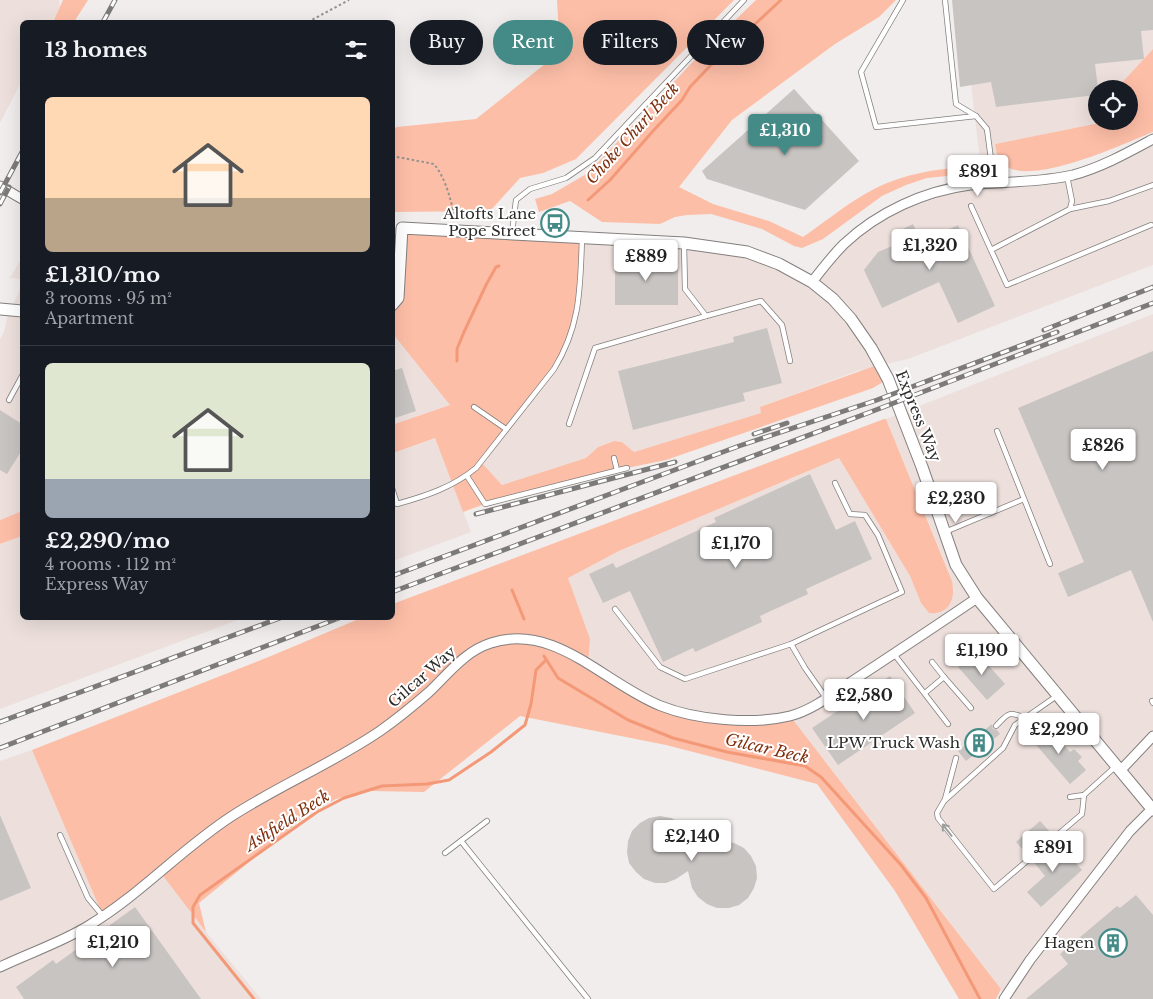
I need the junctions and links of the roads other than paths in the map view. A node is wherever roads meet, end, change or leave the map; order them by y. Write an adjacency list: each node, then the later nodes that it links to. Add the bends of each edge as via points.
1 (744, 0): 15 (lane, via 595,158 566,178 530,189 516,200)
2 (903, 0): 4 (lane, via 861,72 876,127)
3 (945, 0): 4 (lane, via 956,104)
4 (976, 116): 7 (lane, via 988,129)
5 (1153, 139): 6 (street, via 1100,166)
6 (1067, 176): 7 (street); 12 (lane, via 1072,200)
7 (994, 184): 19 (street, via 931,192 896,208 844,244)
8 (1153, 185): 12 (lane, via 1109,201)
9 (0, 186): 10 (street)
10 (20, 198)
11 (971, 206): 18 (lane)
12 (1070, 209): 18 (lane)
13 (1151, 225): 18 (lane, via 1007,285)
14 (397, 228): 15 (street, Express Way); 20 (street, via 398,298)
15 (512, 234): 16 (street, Express Way)
16 (582, 238): 17 (street, Express Way); 29 (lane, via 579,303 569,341 554,369)
17 (684, 243): 19 (street, Express Way, via 747,252 779,264); 23 (lane, via 685,289)
18 (991, 250)
19 (812, 282): 38 (street, Express Way, via 851,319 888,379)
20 (395, 302)
21 (0, 308): 22 (street)
22 (20, 311)
23 (706, 316): 24 (lane, via 761,301 782,325); 28 (lane, via 596,348)
24 (790, 361)
25 (20, 380): 26 (lane)
26 (9, 400)
27 (474, 407): 29 (lane)
28 (569, 424)
29 (506, 429): 34 (lane)
30 (997, 431): 36 (lane)
31 (614, 458): 33 (lane)
32 (627, 468): 33 (lane)
33 (617, 470): 34 (lane, via 485,504)
34 (467, 476): 37 (lane, via 447,487)
35 (835, 483): 42 (lane, via 850,514 865,515 878,534 902,592)
36 (1024, 500): 38 (lane); 39 (lane)
37 (395, 505)
38 (945, 532): 40 (street, Express Way, via 956,565)
39 (1050, 564)
40 (977, 598): 43 (street, Gilcar Way); 47 (street, Express Way)
41 (615, 609): 42 (lane, via 660,668 685,679)
42 (791, 644): 48 (lane)
43 (894, 654): 46 (lane); 48 (street, Gilcar Way)
44 (932, 662): 45 (lane)
45 (944, 677): 46 (lane); 49 (lane)
46 (925, 693): 51 (lane)
47 (1058, 695): 50 (lane); 55 (street, Express Way)
48 (826, 698): 64 (street, Gilcar Way, via 790,716 724,720 702,717 659,705 556,646 517,638 488,644 466,657 383,729 229,818)
49 (971, 708)
50 (1026, 718): 52 (lane, via 1009,713); 58 (lane, via 1015,725 1003,748)
51 (948, 724)
52 (996, 726)
53 (1153, 736): 55 (street)
54 (956, 758): 58 (lane)
55 (1118, 768): 56 (lane); 59 (street, Express Way)
56 (1084, 795): 57 (lane); 58 (lane, one-way to 58, via 1082,814 994,888 938,818 937,812)
57 (1070, 797)
58 (944, 800)
59 (1153, 809): 67 (street, via 1130,831 1030,960)
60 (487, 820): 62 (lane)
61 (60, 835): 64 (lane, via 88,898)
62 (461, 841): 63 (lane); 66 (lane)
63 (446, 853)
64 (103, 916): 65 (street, Gilcar Way, via 67,937)
65 (0, 967)
66 (588, 999)
67 (1004, 999)

